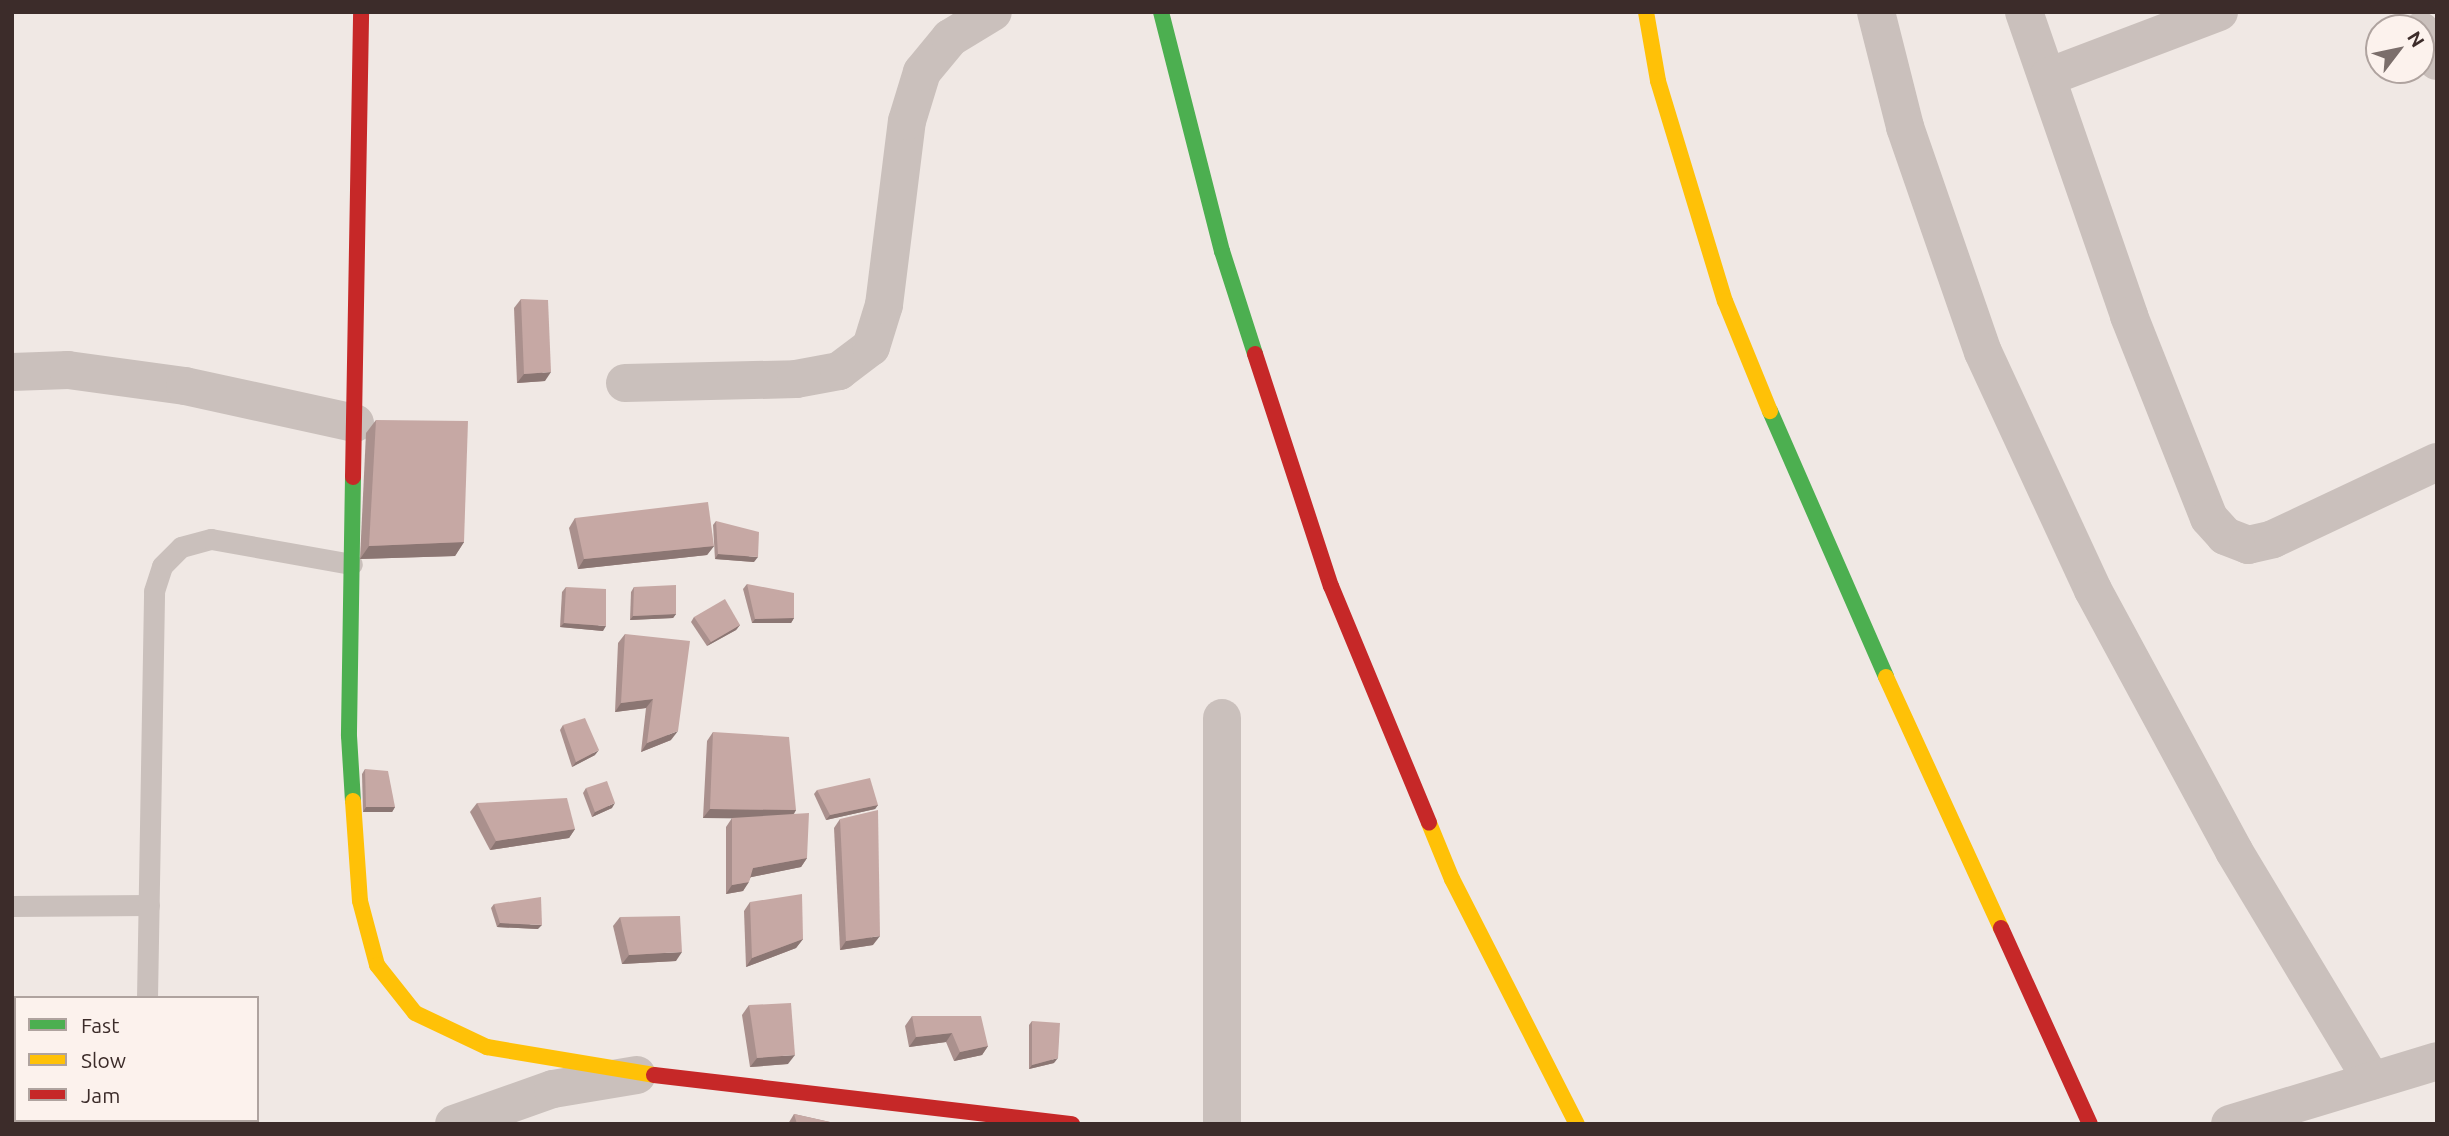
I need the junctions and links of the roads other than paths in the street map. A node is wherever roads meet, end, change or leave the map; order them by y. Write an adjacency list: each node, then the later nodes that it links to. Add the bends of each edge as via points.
1 (361, 12): 11 (street)
2 (993, 12): 10 (street, via 950,38 922,72 907,121 884,305 871,347 839,371 796,379)
3 (1161, 12): 25 (street, via 1222,251 1331,586 1452,879)
4 (1646, 12): 26 (street, via 1658,81 1725,301 1813,518)
5 (1876, 12): 20 (street, via 1905,127 1983,352 2081,565 2234,850)
6 (2024, 12): 8 (street)
7 (2220, 12): 8 (street)
8 (2048, 77): 12 (street, via 2129,316 2209,518 2224,536 2248,545 2273,538)
9 (12, 372): 11 (street, via 68,370 186,386)
10 (625, 383)
11 (355, 423): 13 (street)
12 (2437, 462)
13 (352, 564): 15 (lane, via 211,539 181,547 162,566 154,591); 19 (street, via 350,750 360,901 377,965 415,1013 486,1047)
14 (1222, 718): 24 (street)
15 (149, 905): 16 (lane); 17 (lane)
16 (12, 906)
17 (147, 996)
18 (2437, 1061): 20 (street)
19 (647, 1074): 22 (street, via 553,1088); 23 (street)
20 (2372, 1081): 21 (street)
21 (2248, 1121)
22 (454, 1124)
23 (1072, 1124)
24 (1222, 1124)
25 (1577, 1124)
26 (2090, 1124)

